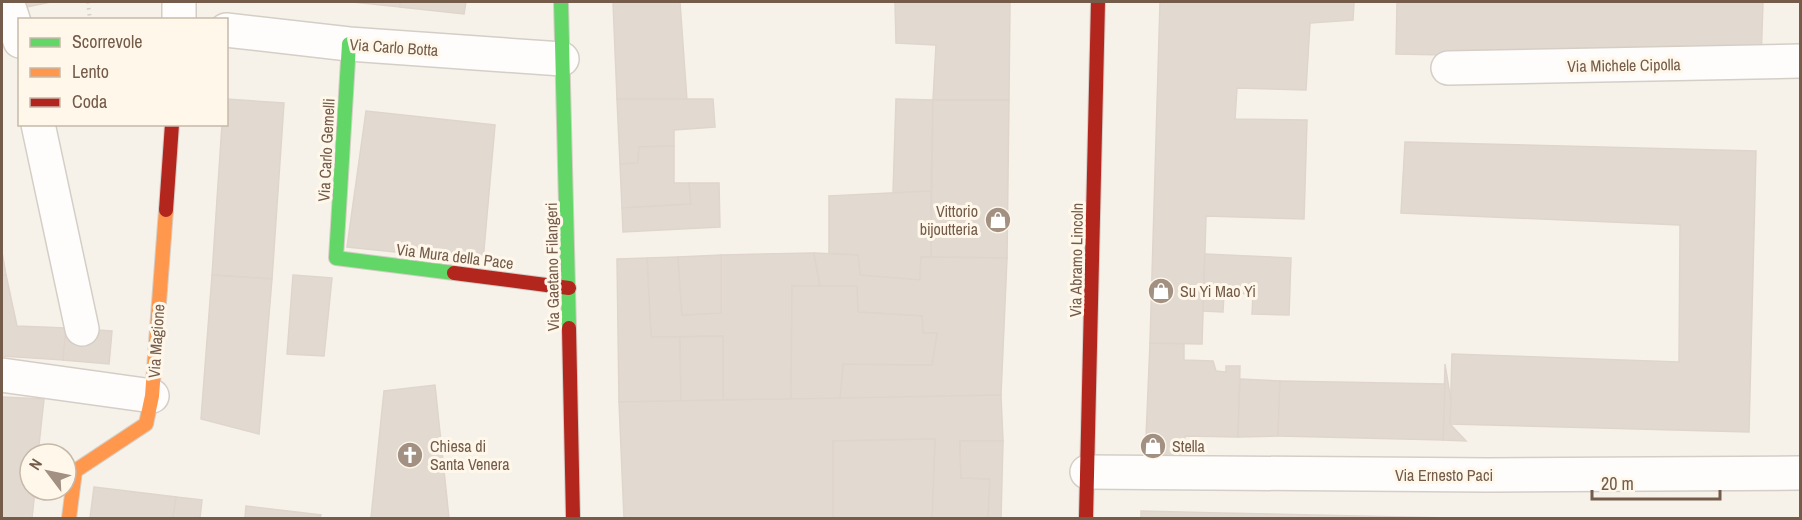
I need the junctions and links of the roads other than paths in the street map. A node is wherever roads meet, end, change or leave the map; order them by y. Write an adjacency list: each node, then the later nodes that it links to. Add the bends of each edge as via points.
1 (179, 2): 4 (street)
2 (1098, 2): 17 (street, Via Abramo Lincoln)
3 (561, 8): 7 (street, Via Gaetano Filangeri)
4 (179, 18)
5 (228, 30): 6 (street, Via Carlo Botta)
6 (349, 44): 7 (street, Via Carlo Botta); 12 (street, Via Carlo Gemelli)
7 (562, 59): 13 (street, Via Gaetano Filangeri)
8 (1800, 61): 9 (street, Via Michele Cipolla)
9 (1448, 68)
10 (38, 126): 14 (street)
11 (172, 126): 16 (street, Via Magione)
12 (336, 258): 13 (street, Via Mura della Pace)
13 (569, 288): 20 (street, Via Gaetano Filangeri)
14 (82, 328)
15 (2, 375): 16 (street)
16 (152, 396): 19 (street, Via Magione, via 146,423 75,471)
17 (1087, 472): 18 (street, Via Ernesto Paci); 21 (street, Via Abramo Lincoln)
18 (1800, 473)
19 (69, 519)
20 (573, 519)
21 (1086, 519)

